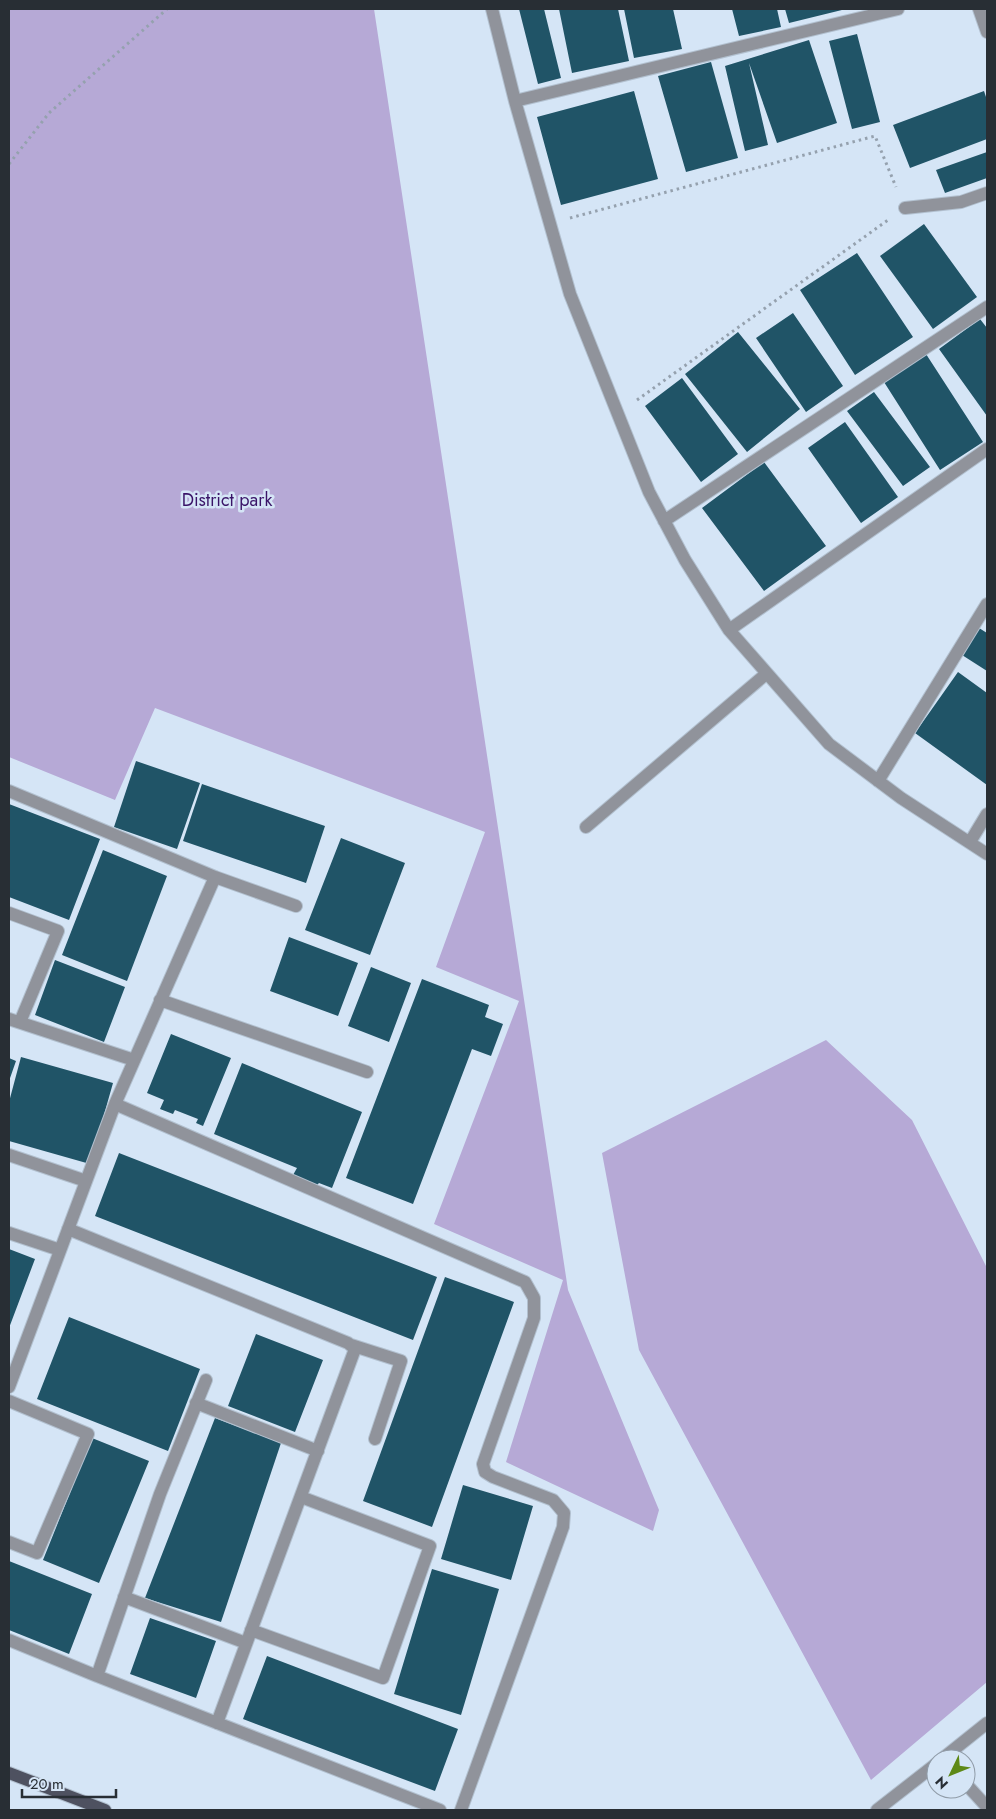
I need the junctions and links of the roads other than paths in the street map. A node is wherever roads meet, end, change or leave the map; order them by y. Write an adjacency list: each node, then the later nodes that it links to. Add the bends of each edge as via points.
1 (492, 9): 5 (street)
2 (898, 9): 5 (street)
3 (979, 9): 4 (street)
4 (987, 32)
5 (515, 101): 10 (street, via 570,294 649,492)
6 (987, 193): 7 (street, via 960,202)
7 (905, 208)
8 (987, 307): 10 (street)
9 (987, 449): 12 (street)
10 (664, 521): 12 (street)
11 (987, 604): 14 (street)
12 (729, 630): 13 (street)
13 (766, 674): 14 (street, via 829,744); 17 (street)
14 (878, 781): 18 (street)
15 (9, 791): 20 (street)
16 (987, 814): 18 (street)
17 (586, 827)
18 (970, 842): 19 (street)
19 (987, 854)
20 (215, 876): 21 (street); 23 (street)
21 (296, 906)
22 (9, 912): 24 (street, via 58,931)
23 (160, 1000): 25 (street); 26 (street)
24 (14, 1020): 25 (street)
25 (134, 1060): 27 (street)
26 (367, 1072)
27 (115, 1104): 29 (street); 56 (street, via 524,1282 534,1298 534,1318 483,1464 485,1472 493,1477 553,1500 564,1513 563,1527)
28 (9, 1155): 29 (street)
29 (86, 1181): 30 (street)
30 (68, 1228): 32 (street); 33 (street)
31 (9, 1233): 32 (street)
32 (60, 1250): 35 (street)
33 (351, 1345): 38 (street, via 400,1361); 39 (street, via 355,1349 354,1354)
34 (206, 1380): 37 (street)
35 (9, 1387)
36 (9, 1401): 41 (street, via 88,1434 37,1553)
37 (196, 1403): 39 (street); 42 (street)
38 (375, 1439)
39 (318, 1451): 40 (street)
40 (301, 1496): 43 (street); 43 (street, via 430,1546 383,1678)
41 (9, 1542)
42 (124, 1597): 45 (street); 46 (street)
43 (252, 1630): 45 (street)
44 (9, 1640): 46 (street)
45 (246, 1643): 47 (street)
46 (97, 1676): 47 (street)
47 (217, 1723): 55 (street)
48 (987, 1723): 49 (street)
49 (955, 1749)
50 (926, 1772): 57 (street)
51 (9, 1773): 54 (main road)
52 (976, 1795): 53 (street)
53 (987, 1807)
54 (105, 1810)
55 (440, 1810)
56 (461, 1810)
57 (877, 1810)

